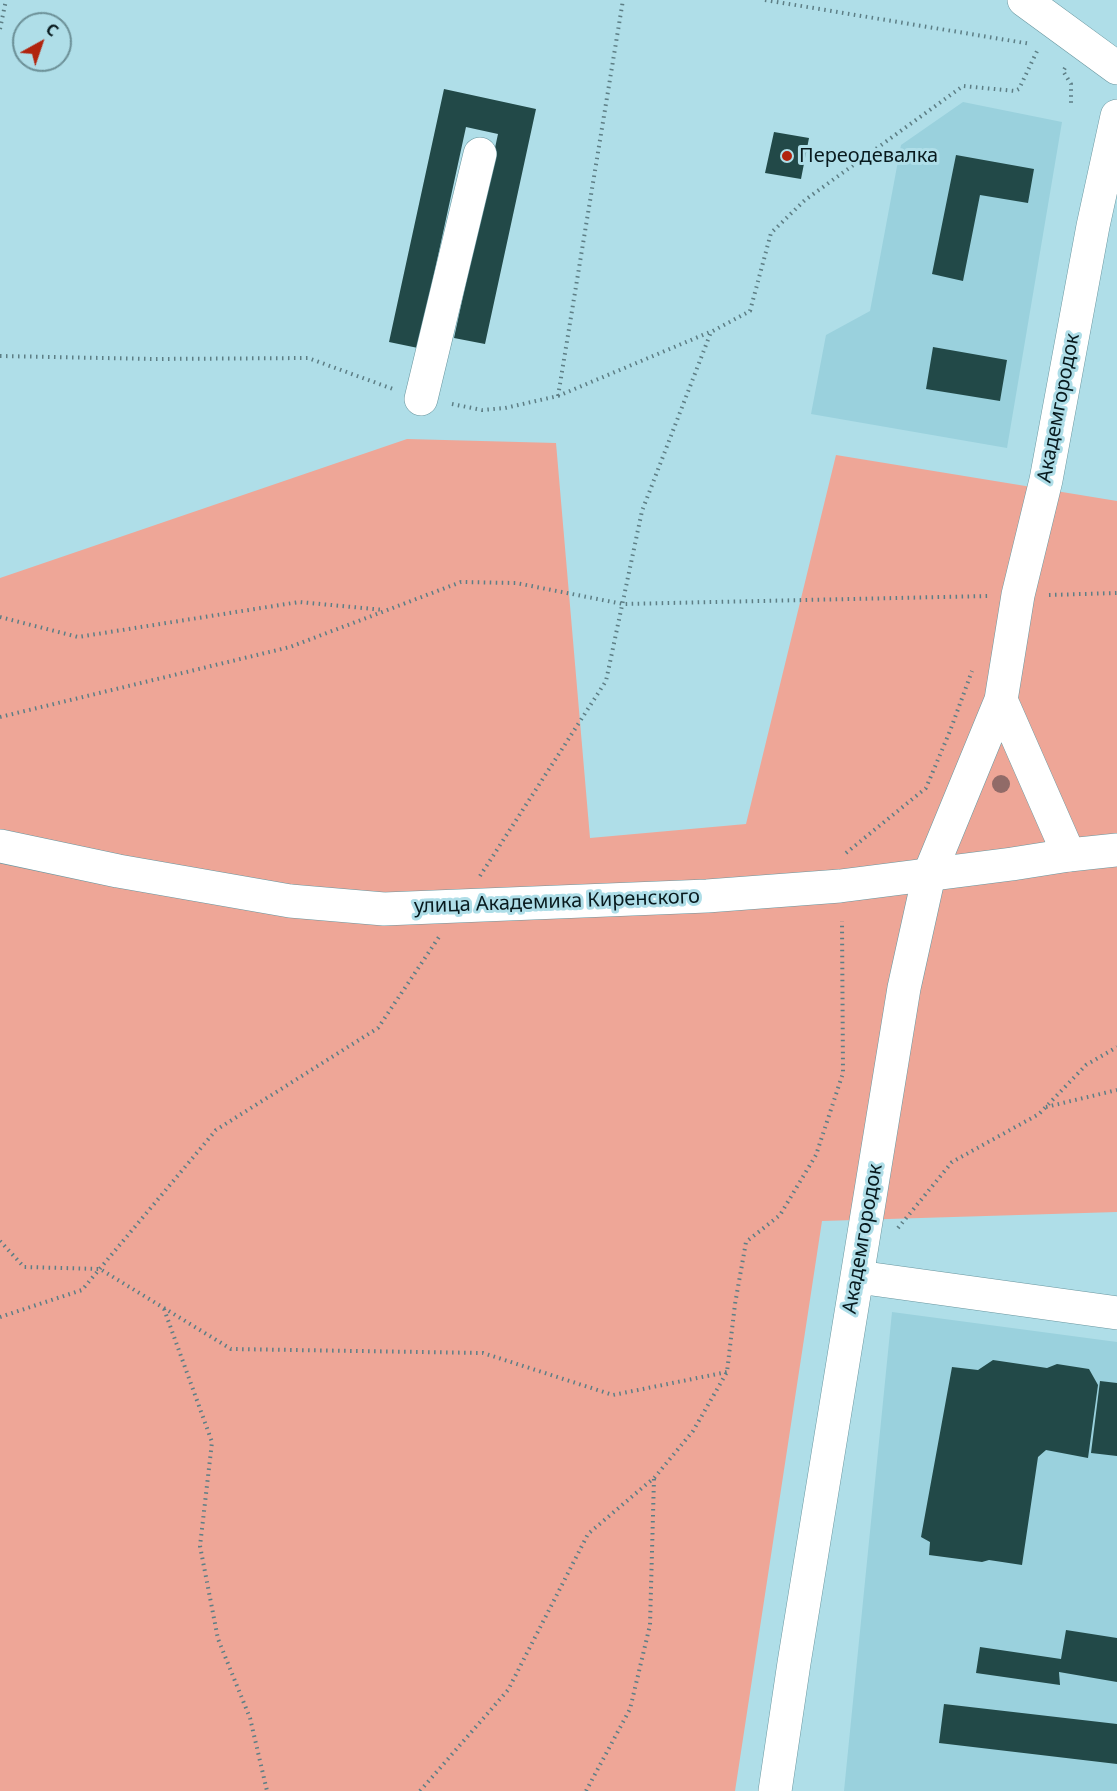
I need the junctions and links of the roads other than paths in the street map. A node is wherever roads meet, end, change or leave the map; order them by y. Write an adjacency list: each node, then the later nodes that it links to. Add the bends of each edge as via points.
1 (1024, 0): 2 (street)
2 (1115, 67): 3 (street)
3 (1117, 110)
4 (1117, 116): 6 (street, Академгородок)
5 (480, 154): 7 (street)
6 (1105, 229): 8 (street, Академгородок, via 1018,595)
7 (421, 399)
8 (1001, 700): 11 (street); 12 (street, Академгородок)
9 (0, 846): 12 (street, улица Академика Киренского, via 290,901 384,909 707,896)
10 (1117, 850): 11 (street, улица Академика Киренского)
11 (1069, 855): 12 (street, улица Академика Киренского)
12 (929, 875): 13 (street, Академгородок, via 904,988)
13 (858, 1277): 14 (street); 15 (street, Академгородок)
14 (1117, 1313)
15 (775, 1791)

